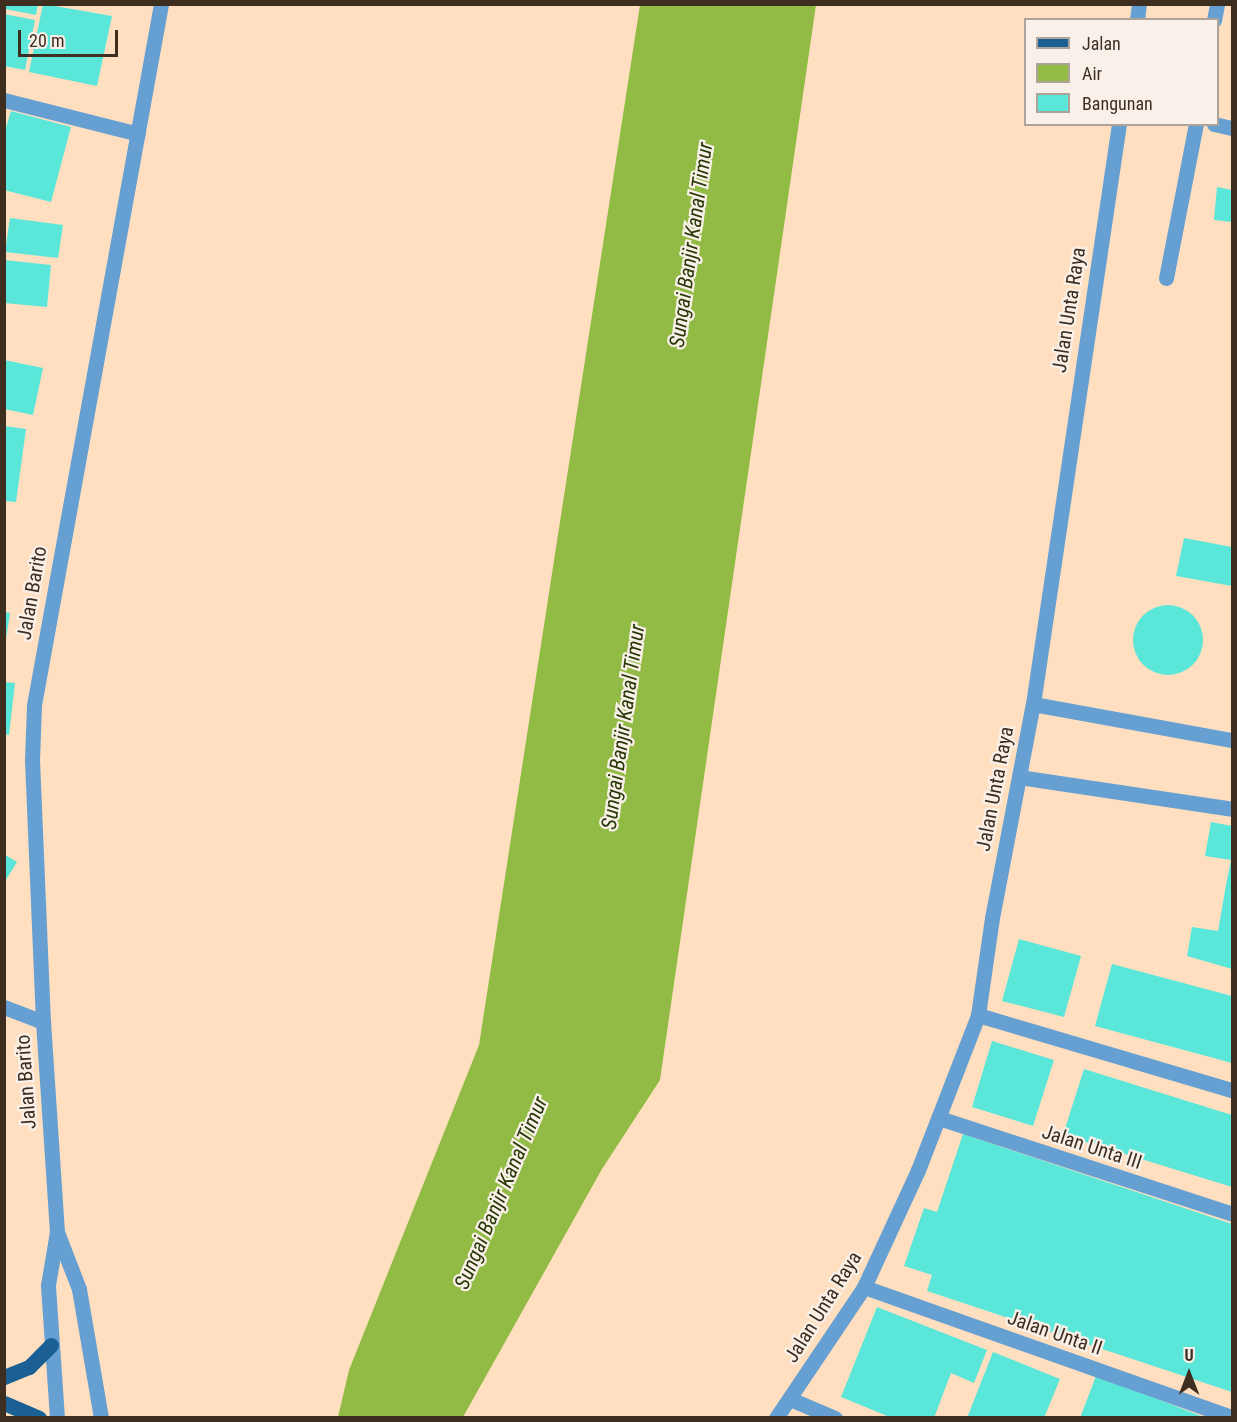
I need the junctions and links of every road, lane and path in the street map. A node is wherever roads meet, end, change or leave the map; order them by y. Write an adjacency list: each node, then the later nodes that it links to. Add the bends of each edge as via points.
1 (161, 4): 5 (street, Jalan Barito)
2 (4, 100): 5 (street)
3 (1119, 126): 7 (street, Jalan Unta Raya)
4 (1196, 126): 6 (street)
5 (138, 134): 13 (street, Jalan Barito, via 34,705 32,760)
6 (1166, 278)
7 (1034, 704): 8 (street); 9 (street, Jalan Unta Raya)
8 (1233, 740)
9 (1018, 777): 10 (street); 12 (street, Jalan Unta Raya)
10 (1233, 809)
11 (4, 1007): 13 (street)
12 (978, 1015): 14 (street); 15 (street, Jalan Unta Raya)
13 (43, 1022): 17 (street, Jalan Barito)
14 (1233, 1090)
15 (939, 1118): 16 (street, Jalan Unta III); 18 (street, Jalan Unta Raya)
16 (1233, 1214)
17 (57, 1232): 19 (street, via 48,1285); 26 (street, via 80,1289)
18 (864, 1287): 21 (street, Jalan Unta Raya); 23 (street, Jalan Unta II)
19 (51, 1345): 20 (main road, via 29,1367); 25 (street)
20 (4, 1377)
21 (790, 1399): 27 (street, Jalan Unta Raya); 28 (street)
22 (4, 1402): 24 (main road)
23 (1233, 1417)
24 (39, 1418)
25 (57, 1418)
26 (101, 1418)
27 (776, 1418)
28 (835, 1418)

